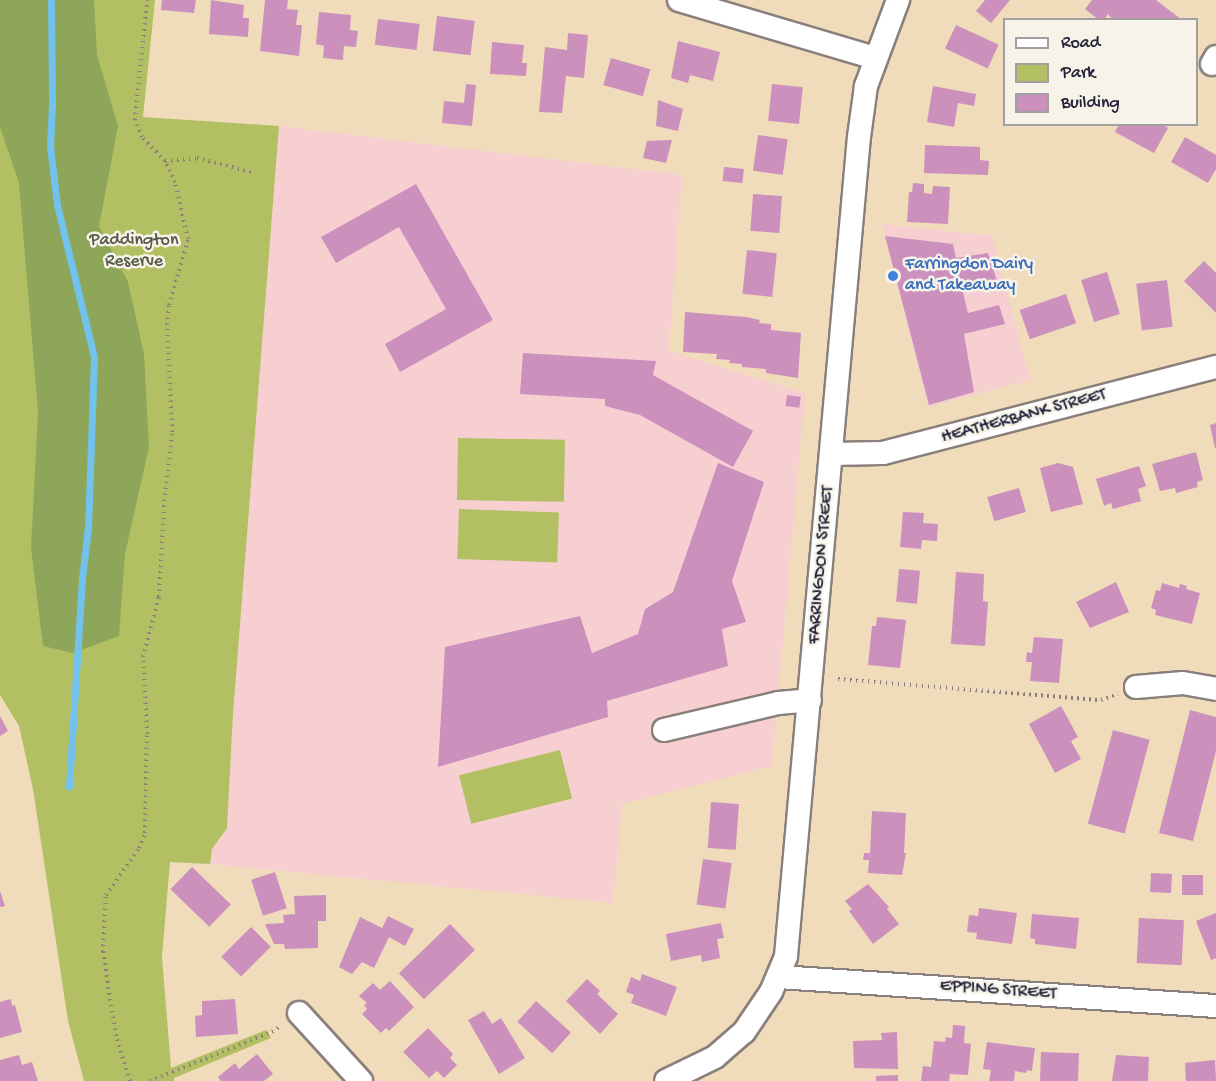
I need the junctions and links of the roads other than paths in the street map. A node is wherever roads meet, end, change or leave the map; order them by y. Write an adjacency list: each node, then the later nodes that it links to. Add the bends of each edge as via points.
1 (679, 0): 3 (street)
2 (898, 0): 3 (street, FARRINGDON STREET)
3 (875, 58): 5 (street, FARRINGDON STREET, via 866,86 859,137)
4 (1216, 367): 5 (street, HEATHERBANK STREET, via 883,453)
5 (831, 454): 8 (street, FARRINGDON STREET)
6 (1136, 687): 7 (street, via 1183,683)
7 (1216, 690)
8 (810, 700): 9 (street, via 778,703); 10 (street, FARRINGDON STREET, via 789,937)
9 (664, 730)
10 (779, 977): 11 (street, EPPING STREET); 14 (street, FARRINGDON STREET, via 763,1007 733,1043 705,1064)
11 (1216, 1006)
12 (299, 1013): 13 (street)
13 (362, 1081)
14 (666, 1081)

